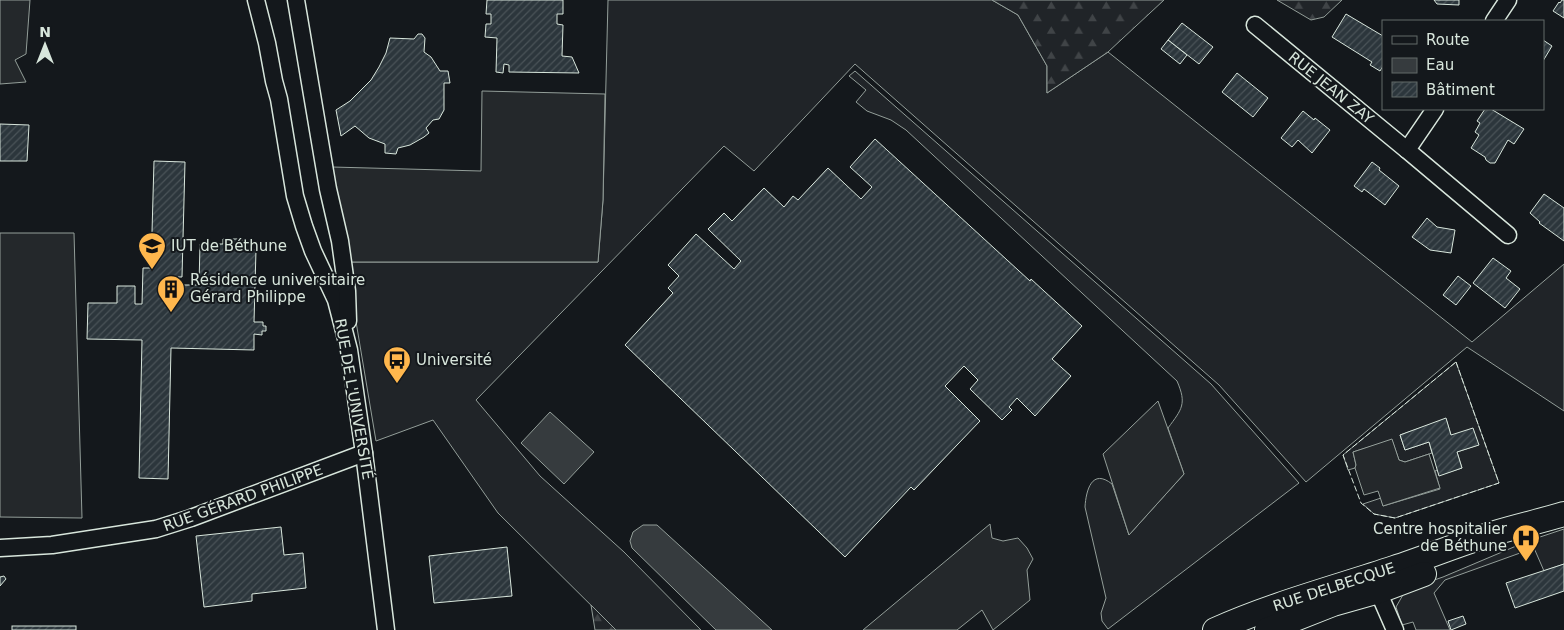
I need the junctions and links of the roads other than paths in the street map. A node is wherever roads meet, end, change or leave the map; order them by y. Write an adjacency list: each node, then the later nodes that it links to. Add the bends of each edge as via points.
1 (256, 0): 9 (street, RUE DE L'UNIVERSITÉ, via 279,99 295,196 313,251 336,300)
2 (296, 0): 9 (street, via 340,241)
3 (1508, 0): 4 (street)
4 (1495, 20)
5 (1255, 25): 7 (street, RUE JEAN ZAY)
6 (1434, 110): 7 (street)
7 (1407, 150): 8 (street, RUE JEAN ZAY)
8 (1508, 235)
9 (349, 350): 10 (street, RUE DE L'UNIVERSITÉ)
10 (364, 453): 12 (street, RUE GÉRARD PHILIPPE, via 156,529 52,545); 14 (street, RUE DE L'UNIVERSITÉ)
11 (1564, 514): 13 (street, RUE DELBECQUE, via 1495,533)
12 (0, 548)
13 (1375, 583): 15 (street, RUE DELBECQUE, via 1300,597); 16 (street, RUE DELBECQUE); 17 (street)
14 (386, 630)
15 (1215, 630)
16 (1267, 630)
17 (1395, 630)

